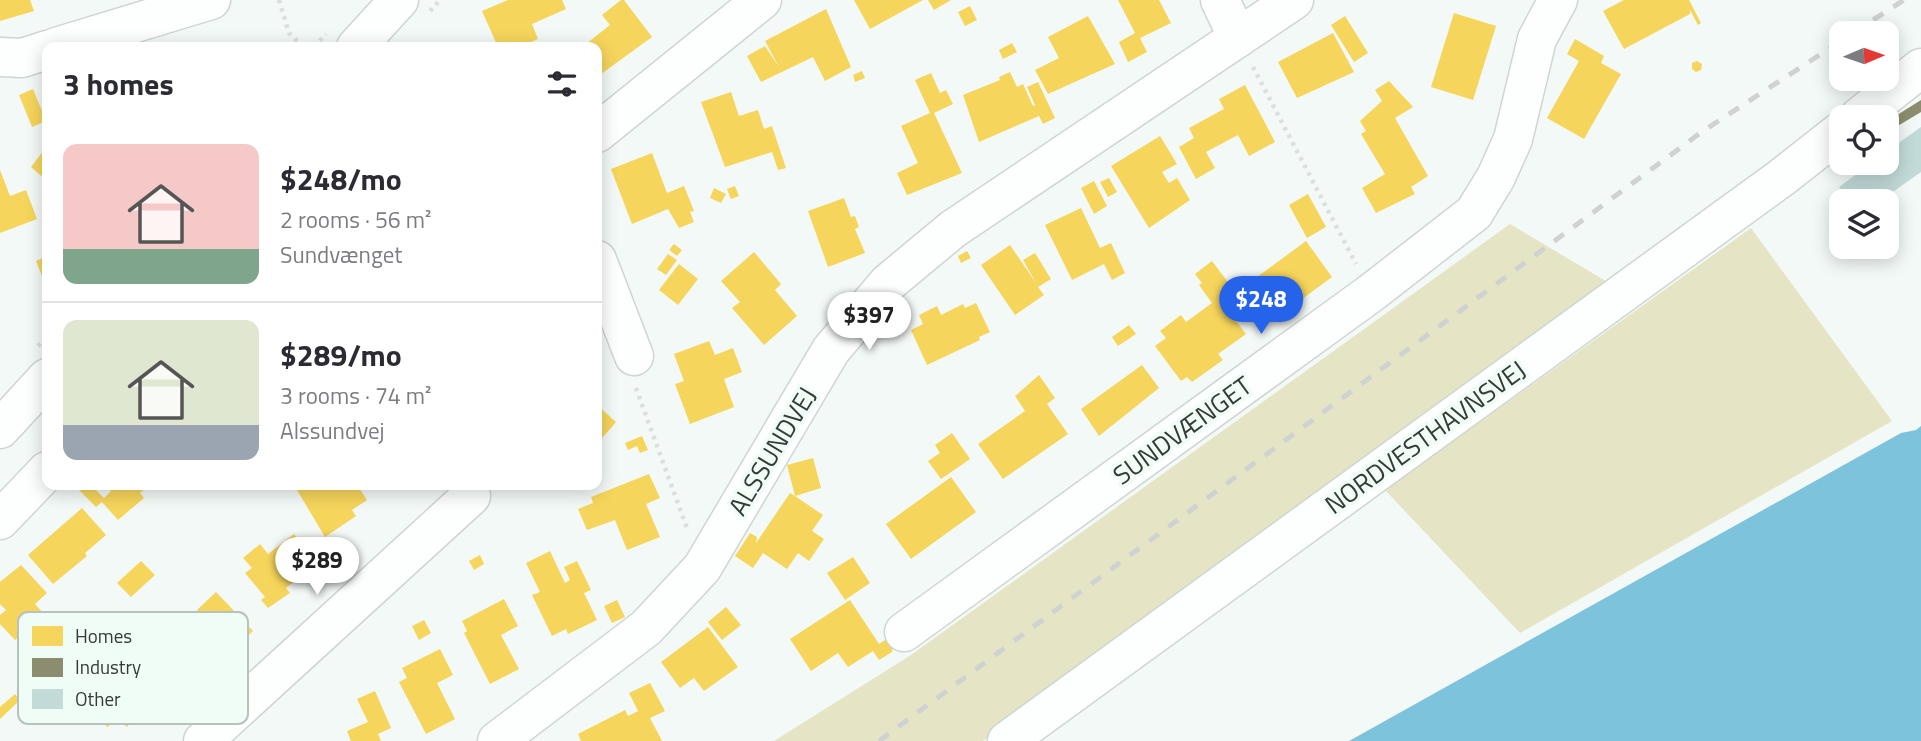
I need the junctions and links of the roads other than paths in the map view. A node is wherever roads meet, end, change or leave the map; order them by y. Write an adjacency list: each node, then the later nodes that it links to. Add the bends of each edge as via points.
1 (211, 0): 8 (street)
2 (399, 0): 9 (street)
3 (762, 0): 14 (street)
4 (1220, 0): 7 (street)
5 (1294, 0): 7 (street, ALSSUNDVEJ)
6 (1558, 0): 23 (street, SUNDVÆNGET, via 1537,39 1513,139 1474,213)
7 (1238, 38): 27 (street, ALSSUNDVEJ, via 953,229 888,283 831,350 702,568 646,628)
8 (72, 42)
9 (361, 42)
10 (42, 52): 11 (street, via 22,58)
11 (0, 57)
12 (1921, 68): 13 (street)
13 (1873, 105)
14 (602, 128)
15 (1829, 140): 28 (street, NORDVESTHAVNSVEJ)
16 (602, 273): 17 (street)
17 (634, 356)
18 (42, 383): 19 (street)
19 (0, 429)
20 (42, 476): 22 (street)
21 (471, 496): 24 (street)
22 (0, 520)
23 (904, 632)
24 (248, 699)
25 (221, 724): 26 (street)
26 (202, 741)
27 (497, 741)
28 (1007, 741)

